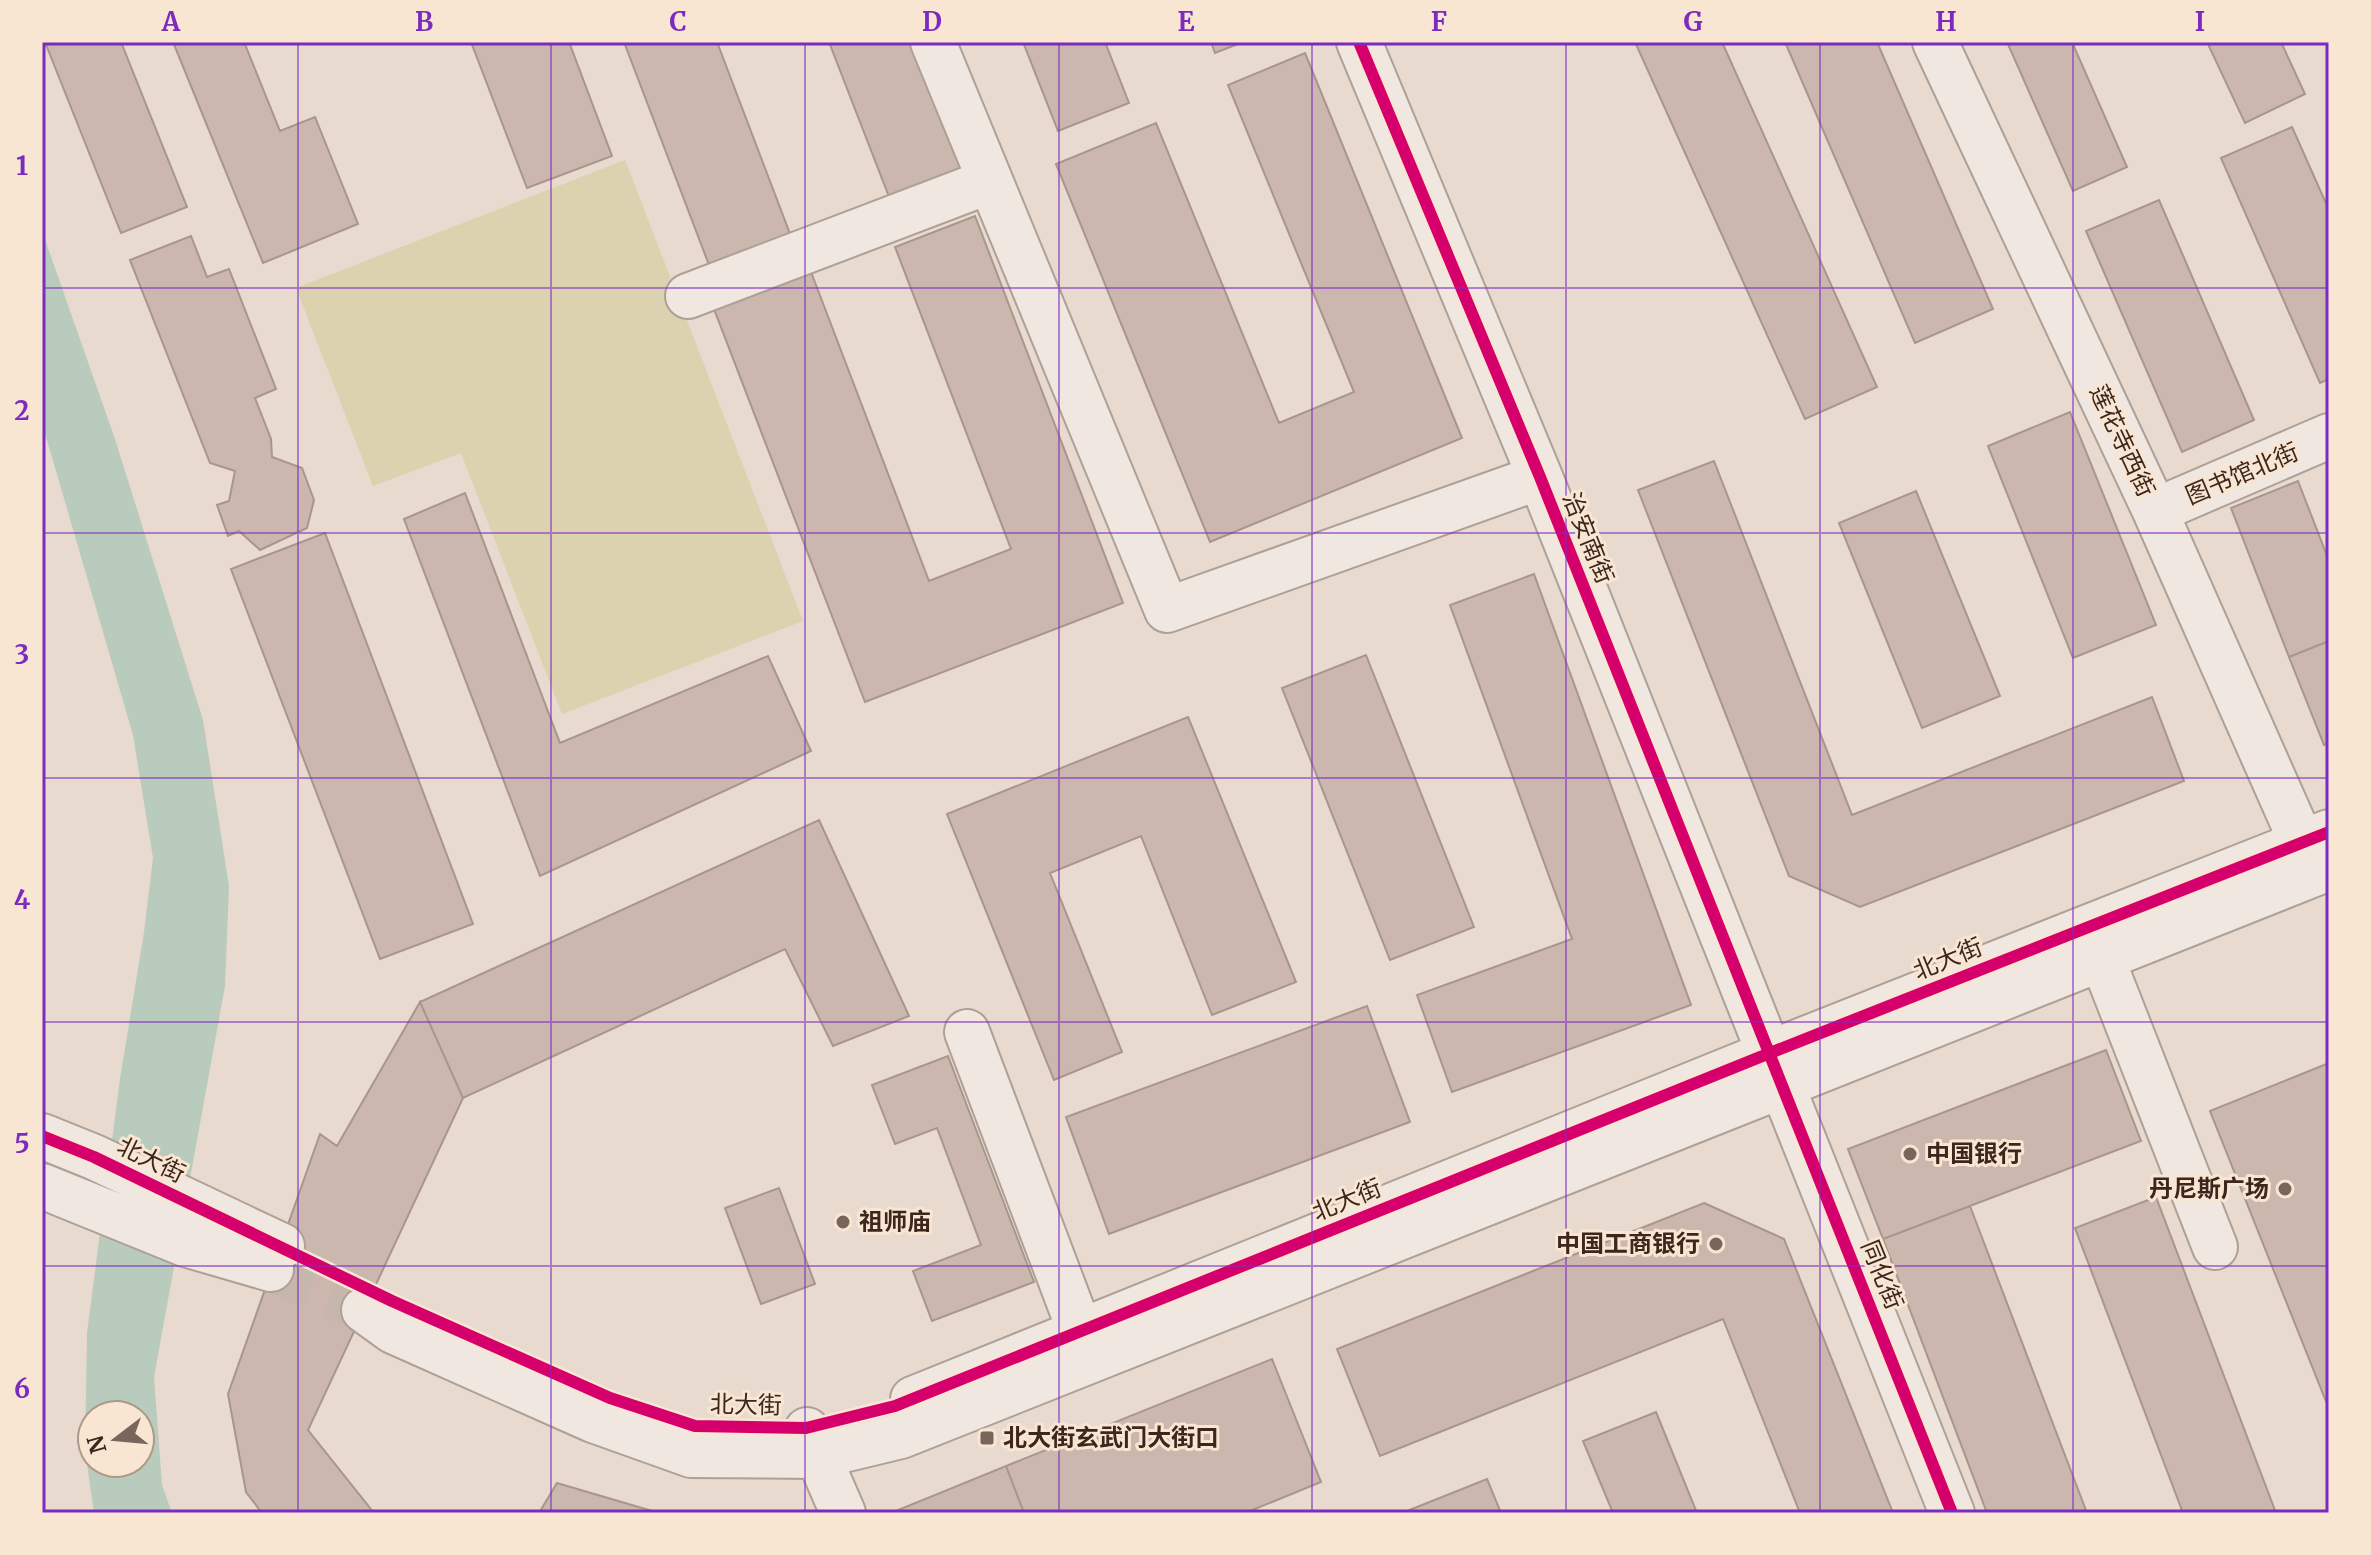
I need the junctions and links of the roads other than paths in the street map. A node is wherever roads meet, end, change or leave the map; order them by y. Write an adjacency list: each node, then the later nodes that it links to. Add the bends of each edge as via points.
1 (933, 42): 4 (street)
2 (1359, 42): 7 (street, 治安南街)
3 (1935, 42): 8 (street, 莲花寺西街)
4 (990, 181): 5 (street); 7 (street, via 1167,610)
5 (688, 296)
6 (2329, 436): 8 (street, 图书馆北街)
7 (1540, 477): 12 (street, 治安南街)
8 (2155, 511): 9 (street, 莲花寺西街)
9 (2320, 848): 10 (street, 北大街)
10 (2096, 942): 12 (street, 北大街); 16 (street)
11 (967, 1032): 19 (street)
12 (1776, 1069): 19 (street, 北大街); 20 (street, 北大街, via 901,1436); 22 (street, 同化街)
13 (42, 1136): 15 (street, 北大街, via 94,1157)
14 (42, 1186): 15 (street, 北大街, via 92,1205)
15 (190, 1225): 17 (street, 北大街)
16 (2215, 1247)
17 (277, 1258)
18 (368, 1301): 20 (street, 北大街, via 610,1398 695,1426)
19 (1080, 1331): 20 (street, 北大街)
20 (812, 1442): 21 (street)
21 (843, 1513)
22 (1952, 1513)

